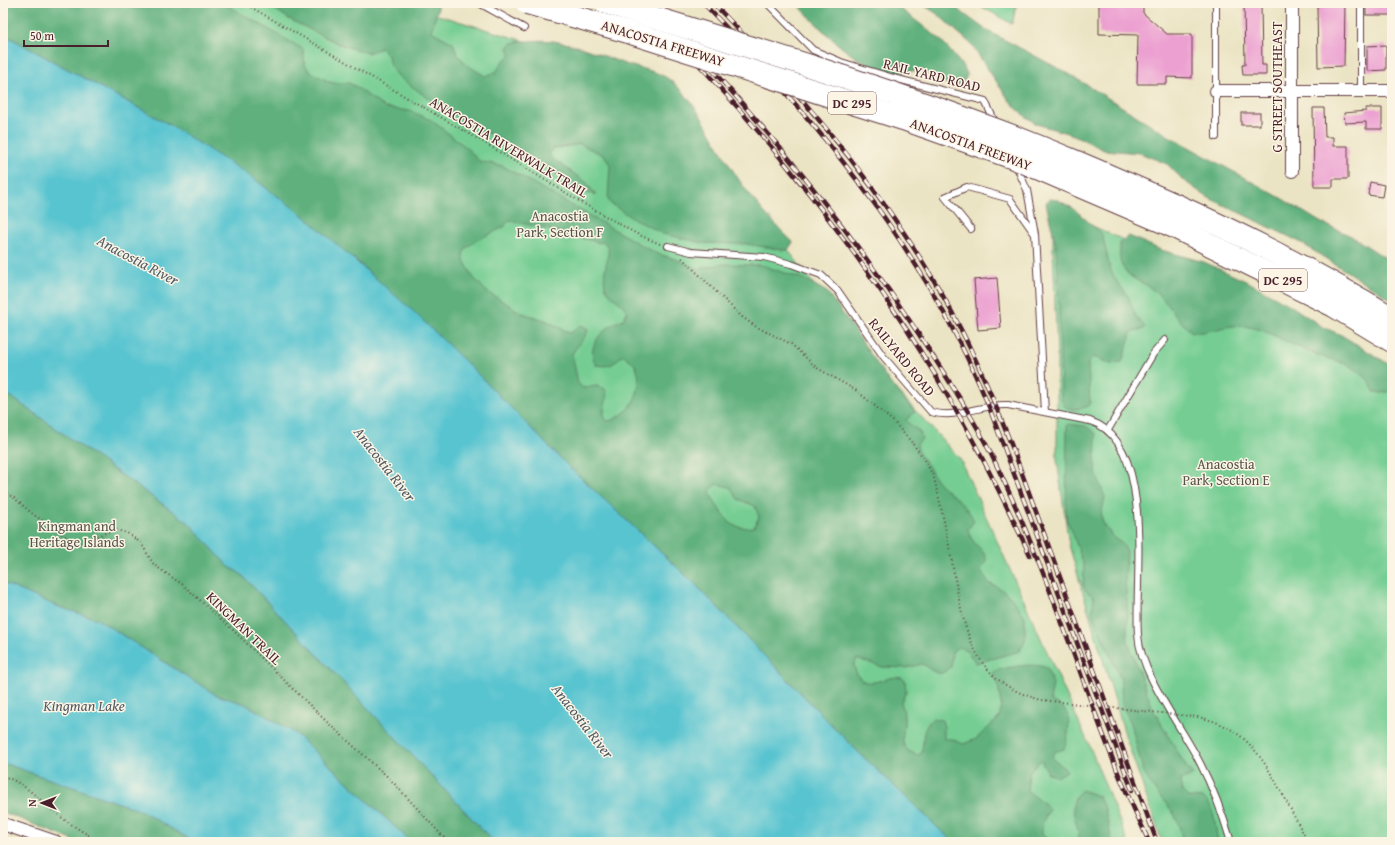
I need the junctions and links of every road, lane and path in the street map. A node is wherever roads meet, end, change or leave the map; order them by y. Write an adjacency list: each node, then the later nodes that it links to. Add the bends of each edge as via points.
1 (244, 3): 21 (path, ANACOSTIA RIVERWALK TRAIL, via 480,140 584,204 637,234)
2 (479, 3): 9 (lane)
3 (527, 3): 18 (highway, ANACOSTIA FREEWAY / DC 295, bridge, via 628,32 903,119)
4 (606, 3): 18 (highway, ANACOSTIA FREEWAY / DC 295, bridge, via 972,120 1057,153)
5 (767, 3): 15 (lane, RAIL YARD ROAD, via 813,50 841,62 897,79 985,101)
6 (1216, 3): 11 (lane)
7 (1292, 3): 12 (street, G STREET SOUTHEAST)
8 (1361, 3): 10 (lane)
9 (524, 28)
10 (1360, 90): 12 (street); 13 (street)
11 (1216, 91): 12 (street); 14 (lane)
12 (1292, 91): 17 (street, G STREET SOUTHEAST)
13 (1392, 91)
14 (1216, 137)
15 (1004, 142)
16 (1008, 149): 20 (lane, via 1027,190)
17 (1292, 171)
18 (1174, 215): 22 (highway, ANACOSTIA FREEWAY / DC 295, via 1229,229); 24 (highway, ANACOSTIA FREEWAY / DC 295)
19 (972, 229): 20 (lane, via 945,197 967,187 1010,200)
20 (1035, 234): 25 (lane)
21 (668, 246): 25 (lane, RAILYARD ROAD, via 691,252 764,258 821,275 838,291 883,356 932,412 951,415 1002,405); 34 (path, ANACOSTIA RIVERWALK TRAIL, bridge, via 741,316 791,344 816,368 857,391 894,422 913,444 930,468 935,482 965,627 976,654 988,671 1012,689 1042,700 1198,716 1220,724 1246,739 1257,750)
22 (1392, 318)
23 (1165, 340): 26 (lane, via 1153,354)
24 (1392, 341)
25 (1045, 412): 26 (lane, RAILYARD ROAD, via 1090,421)
26 (1108, 430): 33 (lane, via 1128,459 1132,476 1137,532 1138,637 1145,662 1167,707 1201,763)
27 (3, 492): 32 (path, KINGMAN TRAIL, via 79,543 88,543 102,534 116,530 127,533 141,543 154,565 182,584 232,629 328,723 390,779)
28 (3, 776): 31 (path, via 26,786 56,814)
29 (3, 824): 30 (street)
30 (56, 842)
31 (100, 842)
32 (448, 842)
33 (1231, 842)
34 (1308, 842)

